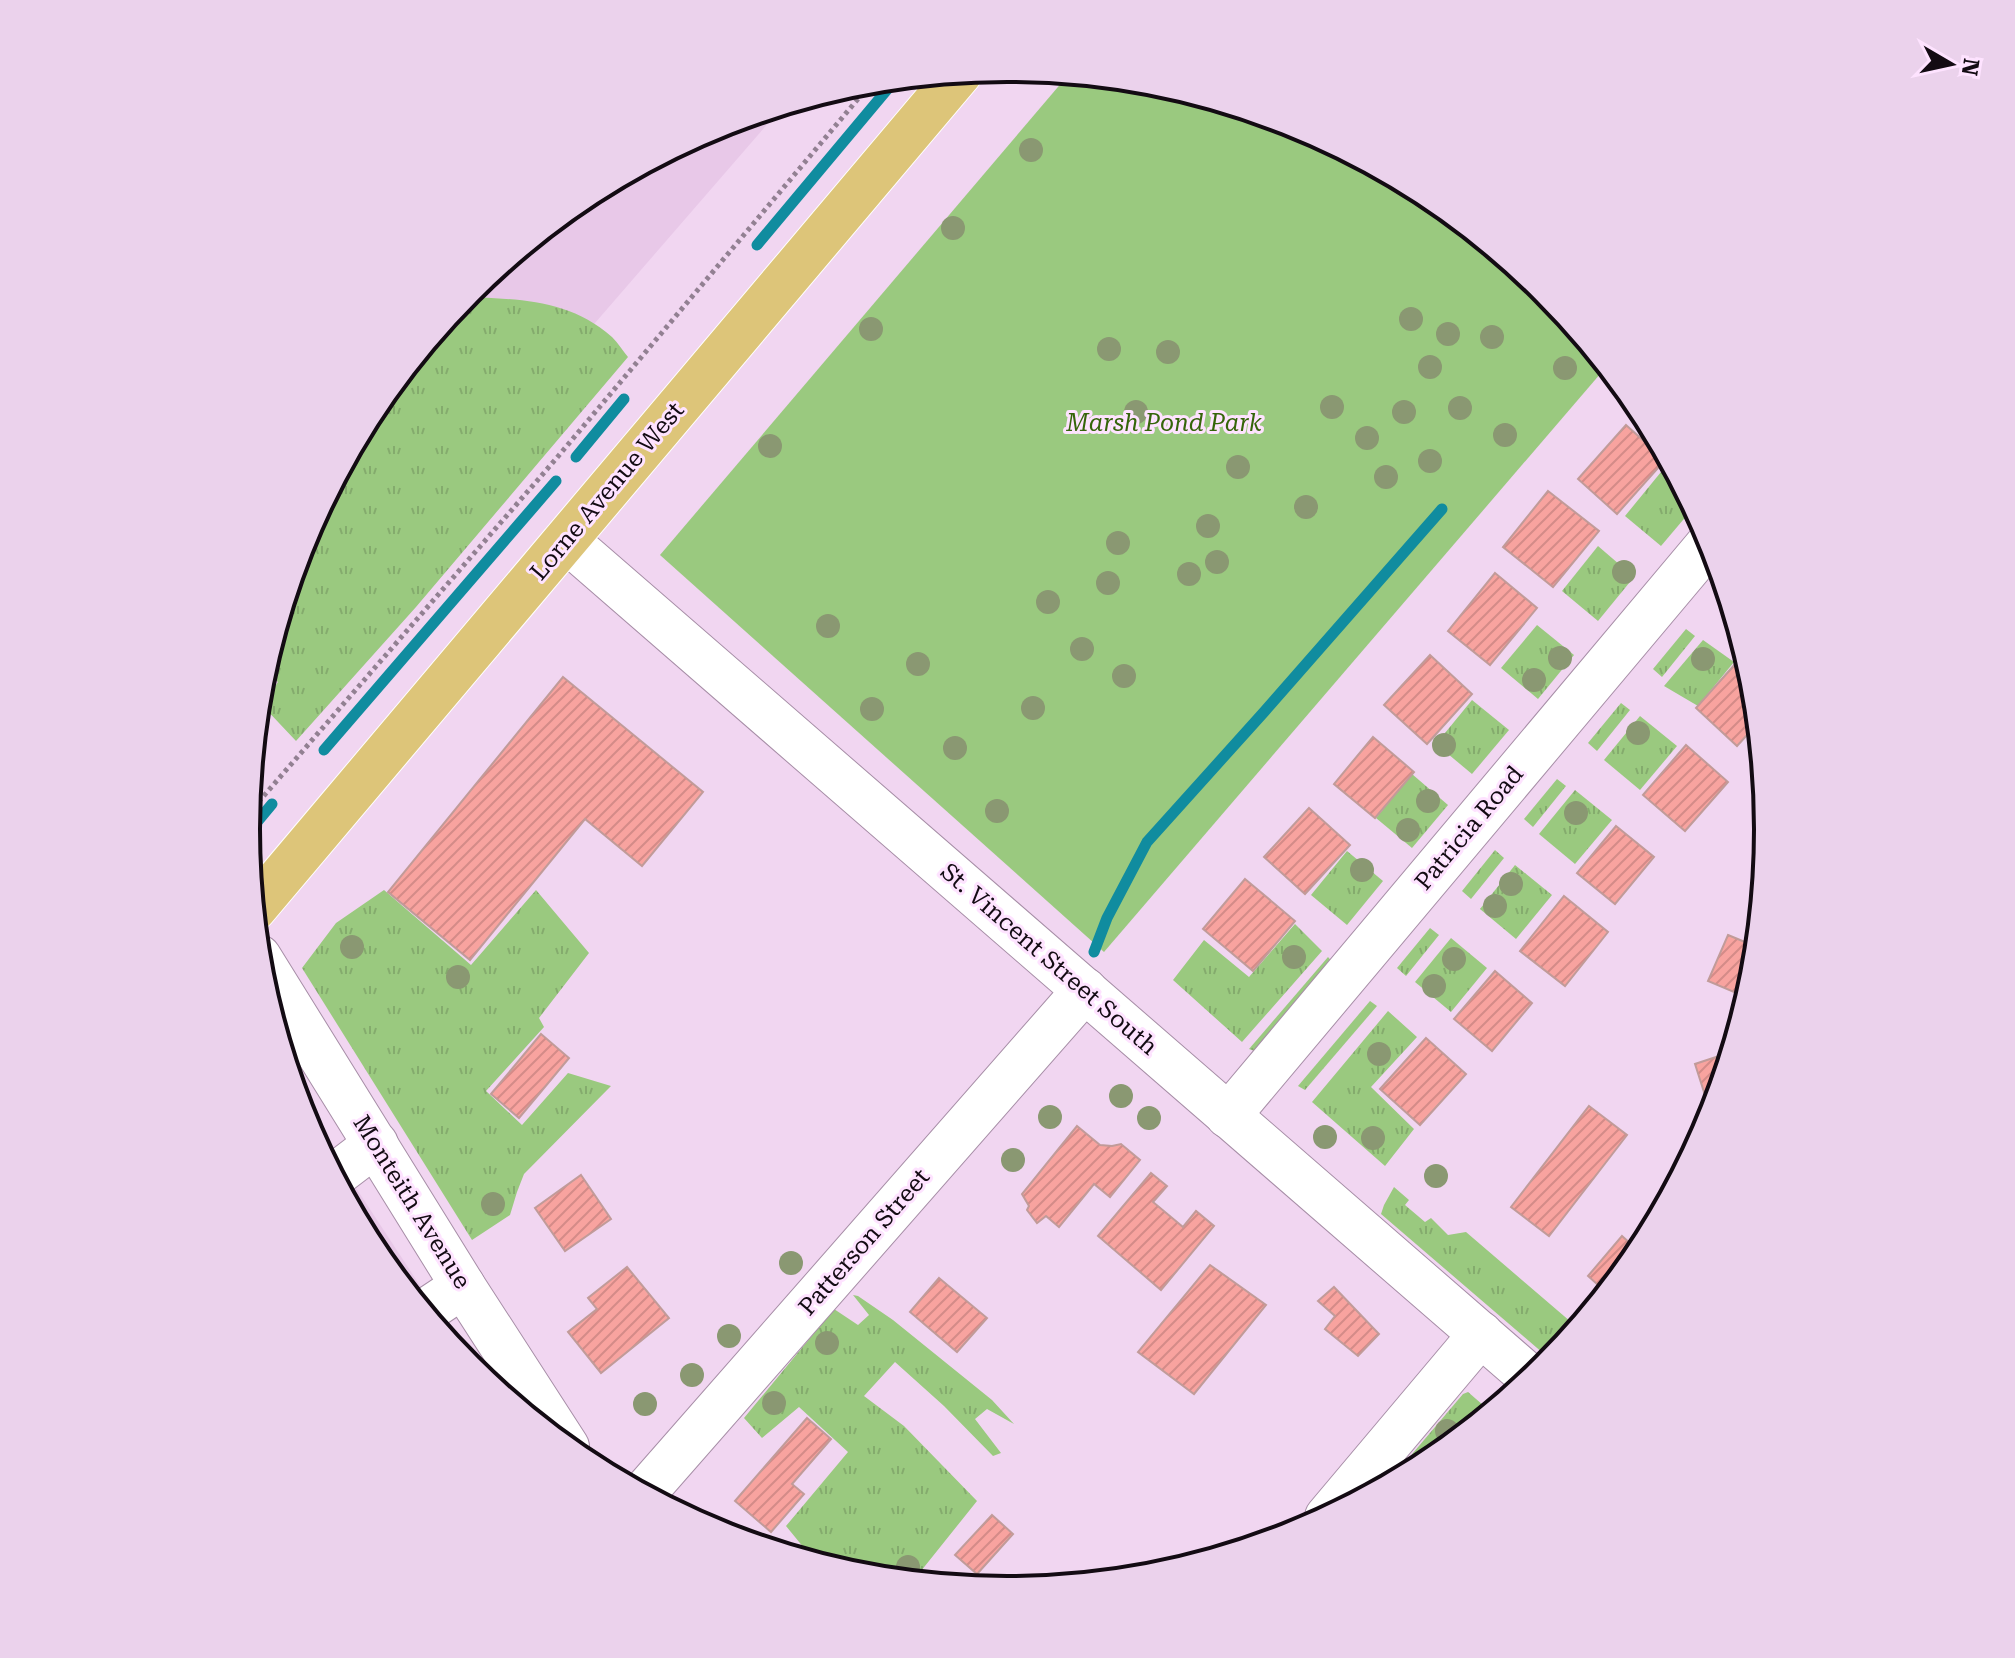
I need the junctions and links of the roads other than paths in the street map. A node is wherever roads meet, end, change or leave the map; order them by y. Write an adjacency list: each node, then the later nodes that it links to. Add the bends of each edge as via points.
1 (950, 85): 2 (main road, Lorne Avenue West)
2 (566, 540): 4 (main road, Lorne Avenue West); 6 (street, St. Vincent Street South)
3 (1701, 552): 7 (street, Patricia Road)
4 (264, 897)
5 (278, 987): 8 (street, Monteith Avenue)
6 (1085, 990): 7 (street, St. Vincent Street South); 16 (street, Patterson Street)
7 (1228, 1116): 12 (street, St. Vincent Street South)
8 (376, 1144): 9 (street); 10 (street, Monteith Avenue)
9 (343, 1169)
10 (463, 1286): 11 (street); 14 (street, Monteith Avenue)
11 (433, 1306)
12 (1481, 1334): 13 (street, St. Vincent Street South); 17 (street)
13 (1522, 1370)
14 (505, 1378): 15 (street, Monteith Avenue)
15 (521, 1396)
16 (651, 1485)
17 (1346, 1495)

